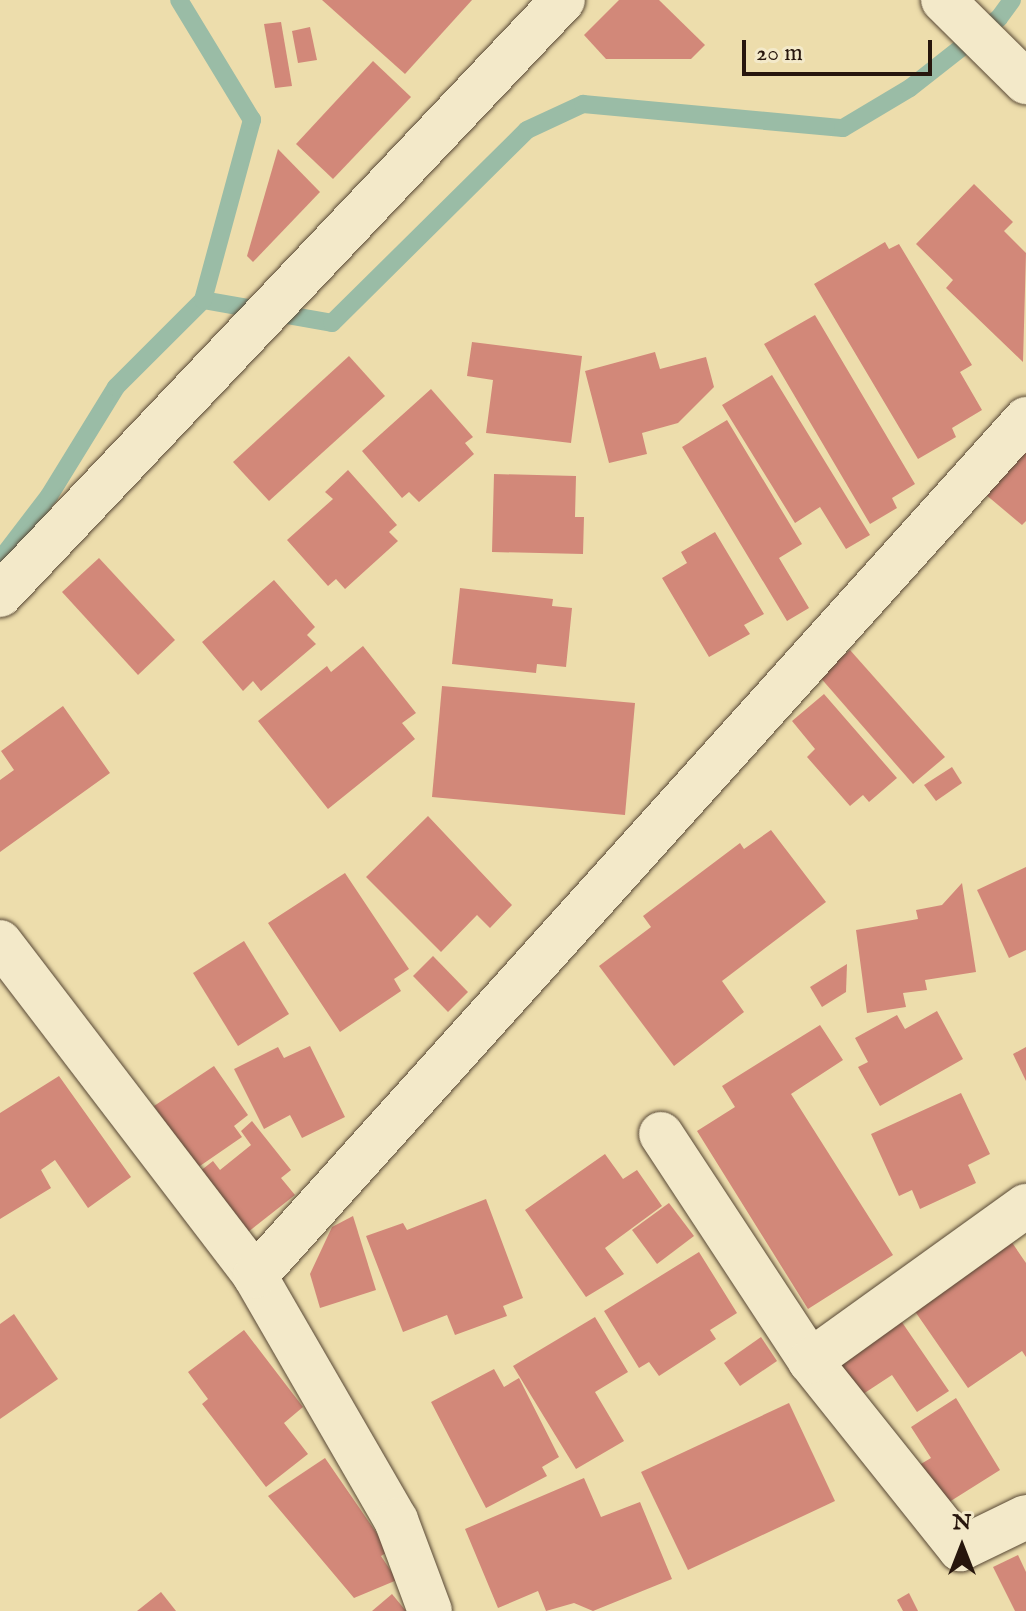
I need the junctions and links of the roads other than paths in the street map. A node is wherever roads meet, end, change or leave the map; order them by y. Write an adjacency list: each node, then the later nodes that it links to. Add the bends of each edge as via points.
1 (563, 0): 5 (street)
2 (943, 0): 3 (street)
3 (1026, 82)
4 (1026, 419): 9 (street)
5 (0, 595)
6 (0, 942): 9 (street)
7 (661, 1134): 10 (street)
8 (1026, 1206): 10 (street)
9 (255, 1276): 12 (street, via 396,1520)
10 (810, 1361): 11 (street, via 960,1549)
11 (1026, 1517)
12 (430, 1611)

